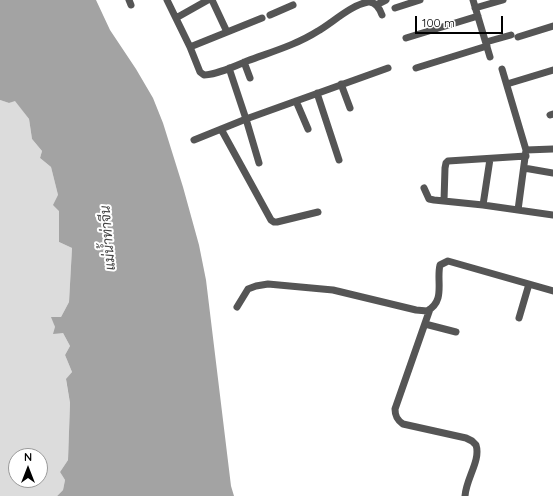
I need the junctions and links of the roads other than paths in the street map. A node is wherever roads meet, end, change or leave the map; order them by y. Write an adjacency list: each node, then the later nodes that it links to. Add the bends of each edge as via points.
1 (167, 0): 15 (street)
2 (208, 0): 15 (street)
3 (212, 0): 18 (street)
4 (386, 0): 9 (street)
5 (420, 0): 10 (street)
6 (473, 0): 11 (street)
7 (503, 0): 11 (street)
8 (293, 5): 12 (street)
9 (376, 5): 13 (street); 23 (street, via 367,2 290,45)
10 (395, 8)
11 (475, 8): 14 (street)
12 (270, 15)
13 (382, 15)
14 (478, 16): 19 (street); 20 (street)
15 (176, 18): 21 (street)
16 (262, 18): 18 (street)
17 (553, 26): 20 (street)
18 (228, 32): 21 (street)
19 (406, 38)
20 (486, 44): 22 (street); 26 (street)
21 (190, 47): 24 (street, via 200,72 204,75)
22 (490, 57)
23 (244, 62): 24 (street); 29 (street)
24 (229, 68): 35 (street)
25 (388, 68): 30 (street)
26 (416, 68)
27 (502, 69): 31 (street)
28 (553, 70): 31 (street)
29 (250, 78)
30 (342, 84): 32 (street); 34 (street)
31 (507, 84): 40 (street)
32 (317, 93): 33 (street); 42 (street)
33 (296, 101): 35 (street); 37 (street)
34 (350, 108)
35 (246, 119): 36 (street); 43 (street)
36 (221, 129): 38 (street); 50 (street, via 271,220 277,222)
37 (308, 129)
38 (194, 140)
39 (553, 149): 40 (street)
40 (526, 153): 41 (street); 44 (street)
41 (490, 158): 47 (street, via 448,161 445,168); 48 (street)
42 (339, 160)
43 (259, 163)
44 (524, 168): 45 (street); 49 (street)
45 (553, 173)
46 (424, 188): 47 (street, via 429,199)
47 (444, 201): 48 (street)
48 (483, 205): 49 (street)
49 (518, 210): 51 (street)
50 (318, 212)
51 (553, 215)
52 (529, 284): 53 (street); 55 (street, via 448,261 440,265 439,294); 56 (street)
53 (553, 291)
54 (237, 307): 55 (street, via 248,289 268,284 333,290 424,312)
55 (430, 309): 57 (street)
56 (519, 318)
57 (425, 324): 58 (street); 59 (street, via 395,414 402,424 466,438 476,445 477,454 466,485)
58 (456, 332)
59 (465, 496)

